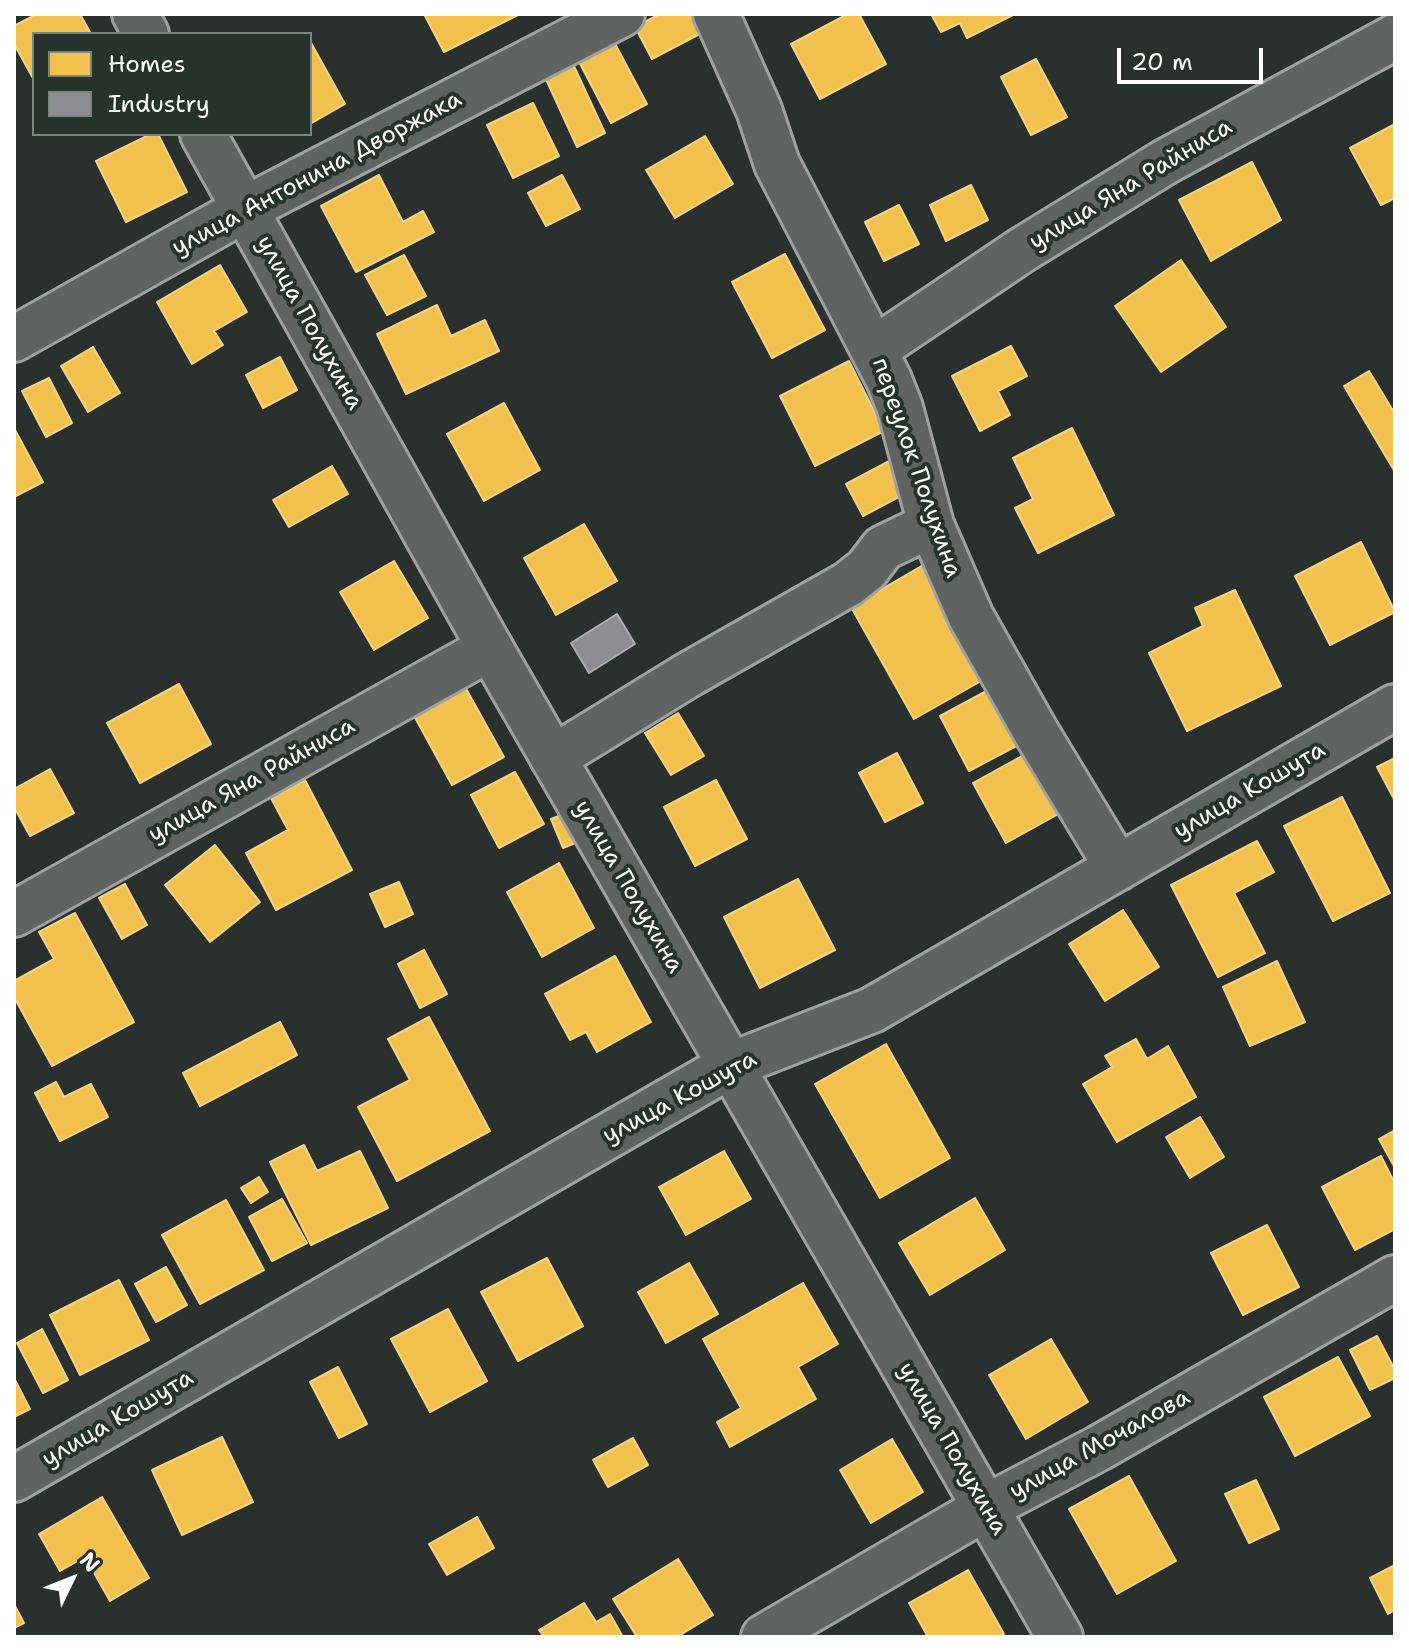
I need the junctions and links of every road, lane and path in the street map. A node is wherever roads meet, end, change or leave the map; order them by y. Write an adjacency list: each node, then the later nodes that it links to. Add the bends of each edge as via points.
1 (135, 14): 4 (street)
2 (622, 14): 7 (street, улица Антонина Дворжака)
3 (716, 14): 9 (street, переулок Полухина, via 777,164)
4 (145, 32)
5 (1395, 37): 9 (street, улица Яна Райниса, via 1165,162)
6 (204, 136): 7 (street, улица Полухина)
7 (245, 209): 8 (street, улица Антонина Дворжака); 11 (street, улица Полухина)
8 (14, 339)
9 (875, 349): 10 (street, переулок Полухина, via 900,408)
10 (931, 525): 13 (street, via 883,548 867,569 837,591); 14 (street, переулок Полухина, via 971,617)
11 (490, 648): 13 (street, улица Полухина); 15 (street, улица Яна Райниса)
12 (1395, 707): 14 (street, улица Кошута)
13 (553, 758): 16 (street, улица Полухина)
14 (1118, 868): 16 (street, улица Кошута, via 872,1010)
15 (14, 914)
16 (731, 1065): 18 (street, улица Кошута); 19 (street, улица Полухина)
17 (1395, 1278): 19 (street, улица Мочалова)
18 (14, 1479)
19 (985, 1508): 20 (street, улица Мочалова); 21 (street, улица Полухина)
20 (764, 1637)
21 (1060, 1637)

